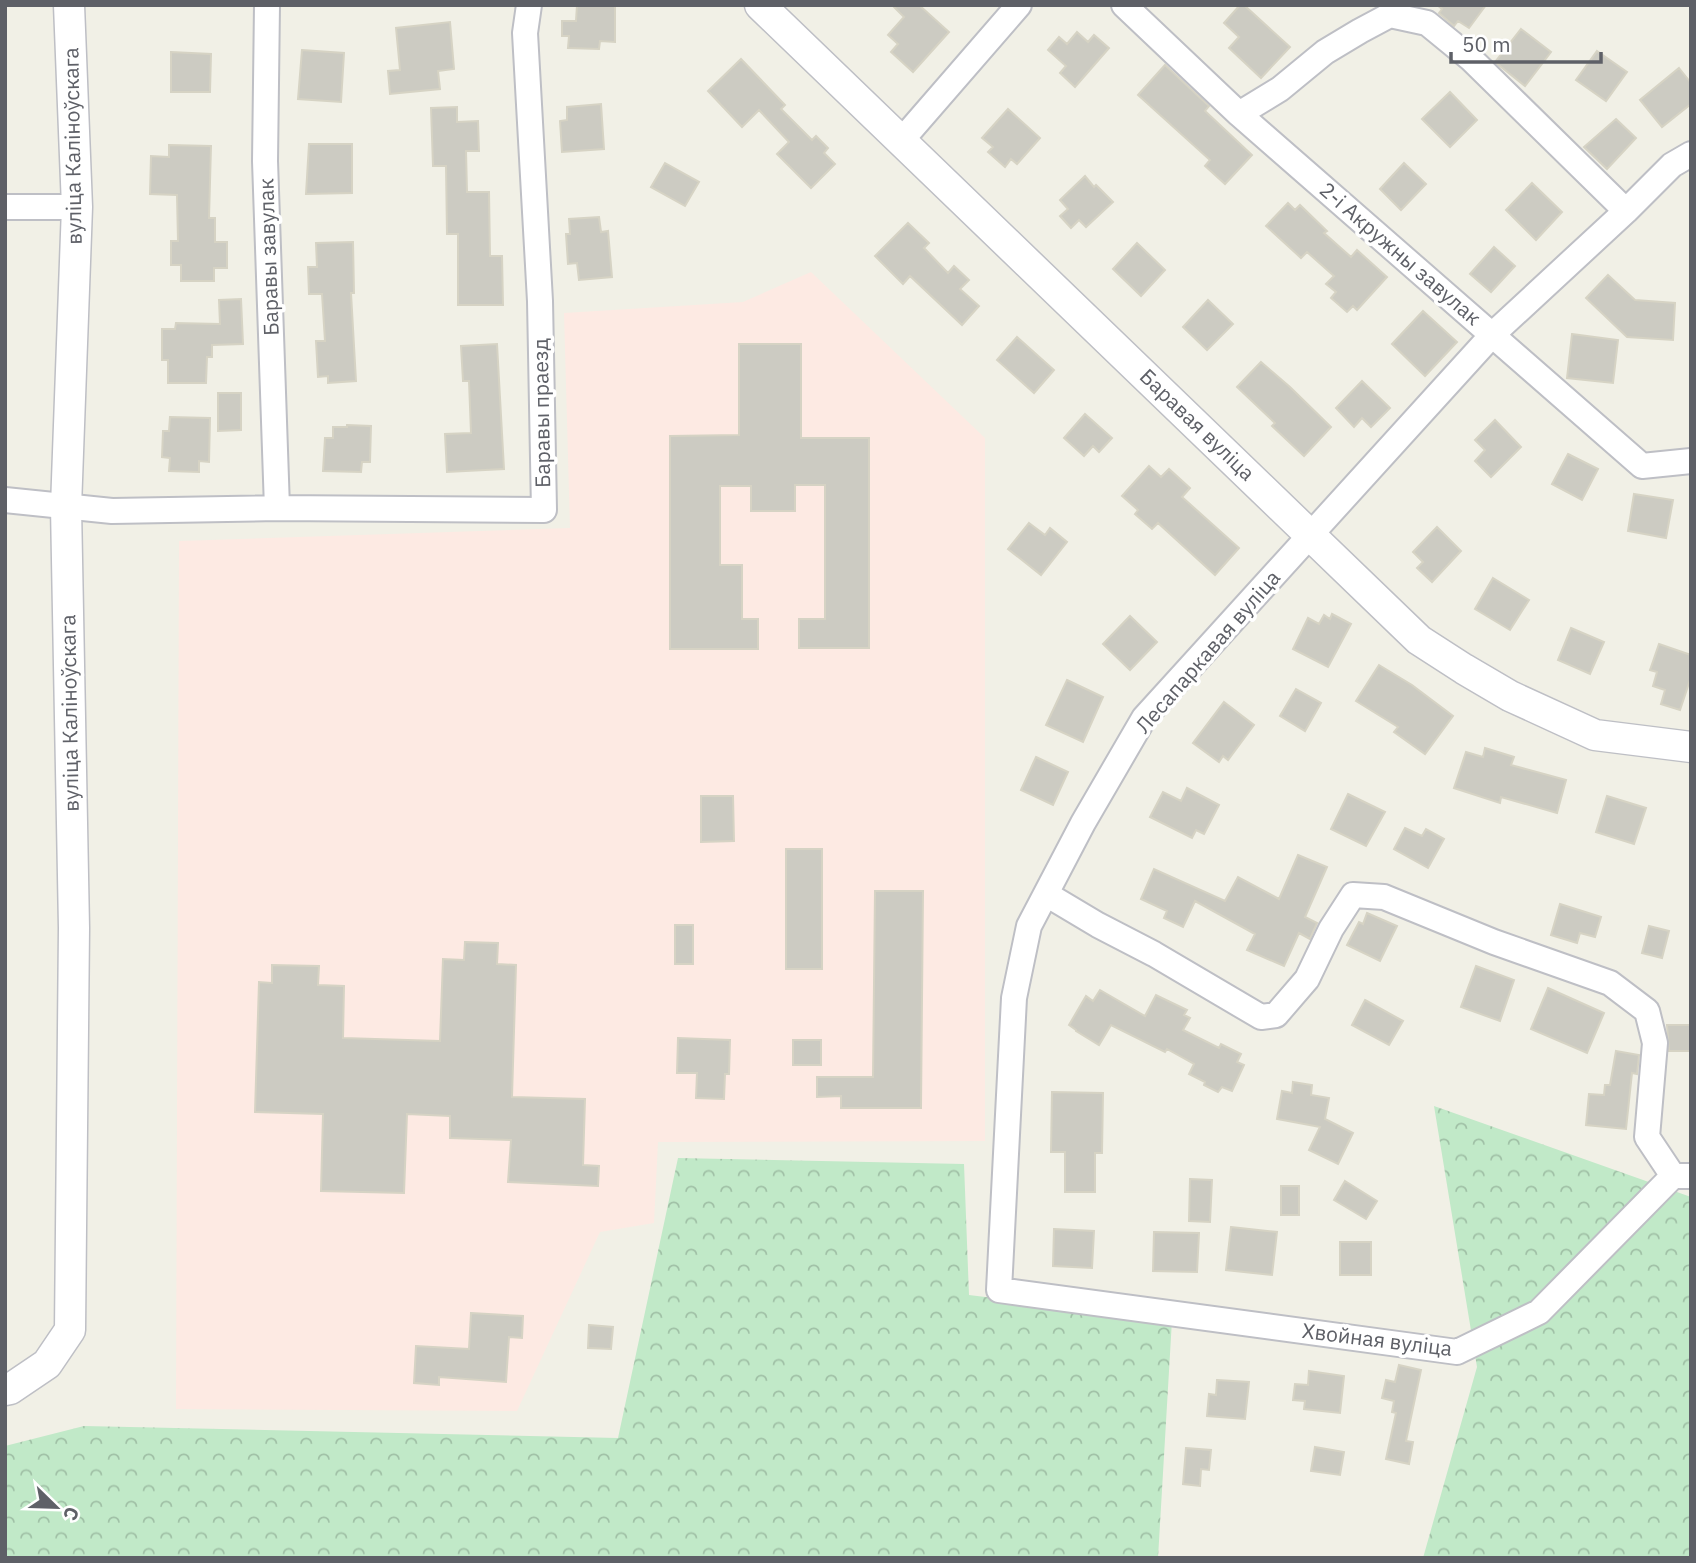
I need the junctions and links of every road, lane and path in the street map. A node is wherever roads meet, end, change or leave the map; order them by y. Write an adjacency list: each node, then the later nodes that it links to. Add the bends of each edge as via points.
1 (69, 5): 11 (street, вуліца Каліноўскага)
2 (267, 5): 17 (street, Баравы завулак, via 265,161)
3 (529, 5): 17 (street, Баравы праезд, via 525,33 540,301 544,510)
4 (760, 5): 8 (street, Баравая вуліца)
5 (1019, 5): 8 (street)
6 (1124, 5): 7 (street, 2-і Акружны завулак)
7 (1239, 114): 12 (street, via 1280,89 1325,52 1390,15 1427,23 1471,59); 13 (street, 2-і Акружны завулак)
8 (901, 141): 18 (street, Баравая вуліца)
9 (1691, 155): 12 (street, Лесапаркавая вуліца, via 1672,165)
10 (5, 207): 11 (street)
11 (77, 207): 16 (street, вуліца Каліноўскага)
12 (1626, 211): 13 (street, Лесапаркавая вуліца)
13 (1493, 334): 14 (street, 2-і Акружны завулак, via 1642,466); 18 (street, Лесапаркавая вуліца)
14 (1691, 461)
15 (5, 500): 16 (street, Баравы праезд)
16 (66, 507): 17 (street, Баравы праезд, via 113,511); 23 (street, вуліца Каліноўскага, via 74,928 70,1330 47,1364)
17 (276, 508)
18 (1312, 535): 19 (street, Баравая вуліца, via 1419,640 1510,696 1595,735); 20 (street, Лесапаркавая вуліца, via 1144,718)
19 (1691, 747)
20 (1046, 894): 21 (street, via 1261,1017 1276,1015 1307,979 1353,895 1384,897 1609,983 1647,1011 1655,1043 1647,1137); 22 (street, Лесапаркавая вуліца, via 1029,926 1014,998)
21 (1682, 1176): 22 (street, Хвойная вуліца, via 1539,1312 1457,1352)
22 (999, 1290)
23 (5, 1390)

